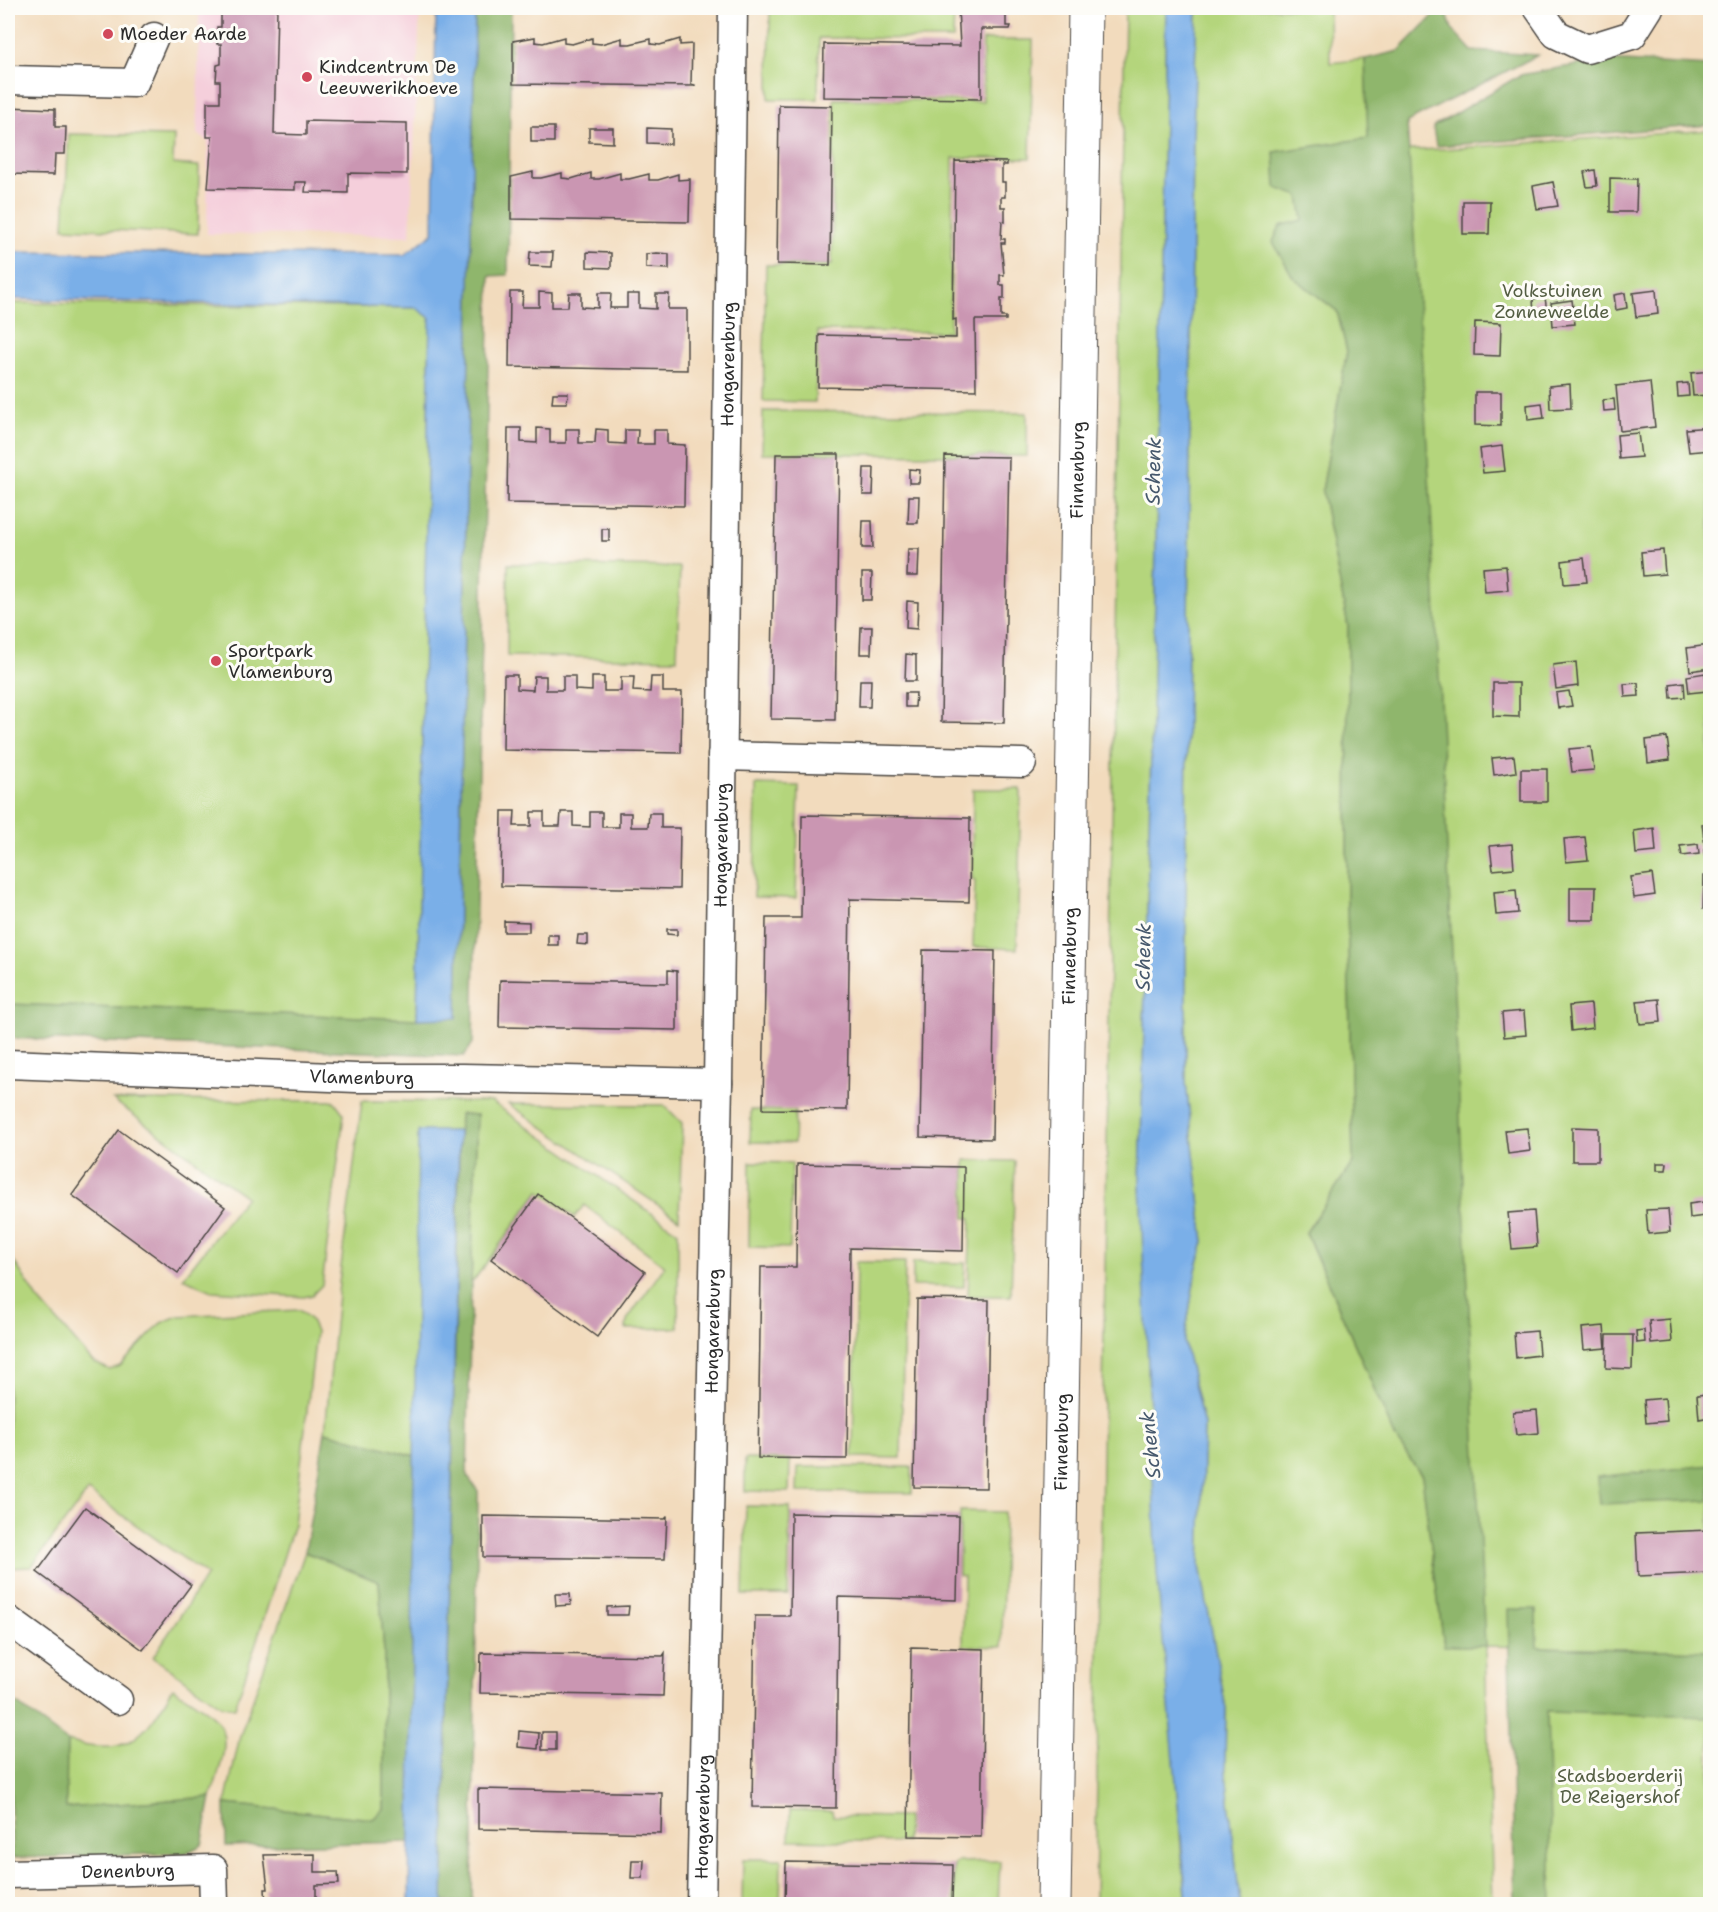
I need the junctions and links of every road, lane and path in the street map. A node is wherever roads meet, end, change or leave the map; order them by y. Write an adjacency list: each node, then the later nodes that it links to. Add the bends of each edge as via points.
1 (733, 8): 7 (street, Hongarenburg)
2 (1085, 8): 16 (street, Finnenburg)
3 (1538, 8): 4 (street, via 1556,34 1587,49 1632,35)
4 (1649, 8)
5 (154, 37): 6 (street, via 134,83)
6 (8, 80)
7 (722, 756): 8 (street, Hongarenburg); 10 (street, Hongarenburg)
8 (1022, 763)
9 (8, 1064): 10 (street, Vlamenburg, via 356,1078)
10 (718, 1083): 15 (street, Hongarenburg)
11 (8, 1620): 12 (street)
12 (118, 1700)
13 (8, 1874): 14 (street, Denenburg, via 213,1869)
14 (214, 1905)
15 (701, 1905)
16 (1054, 1905)

